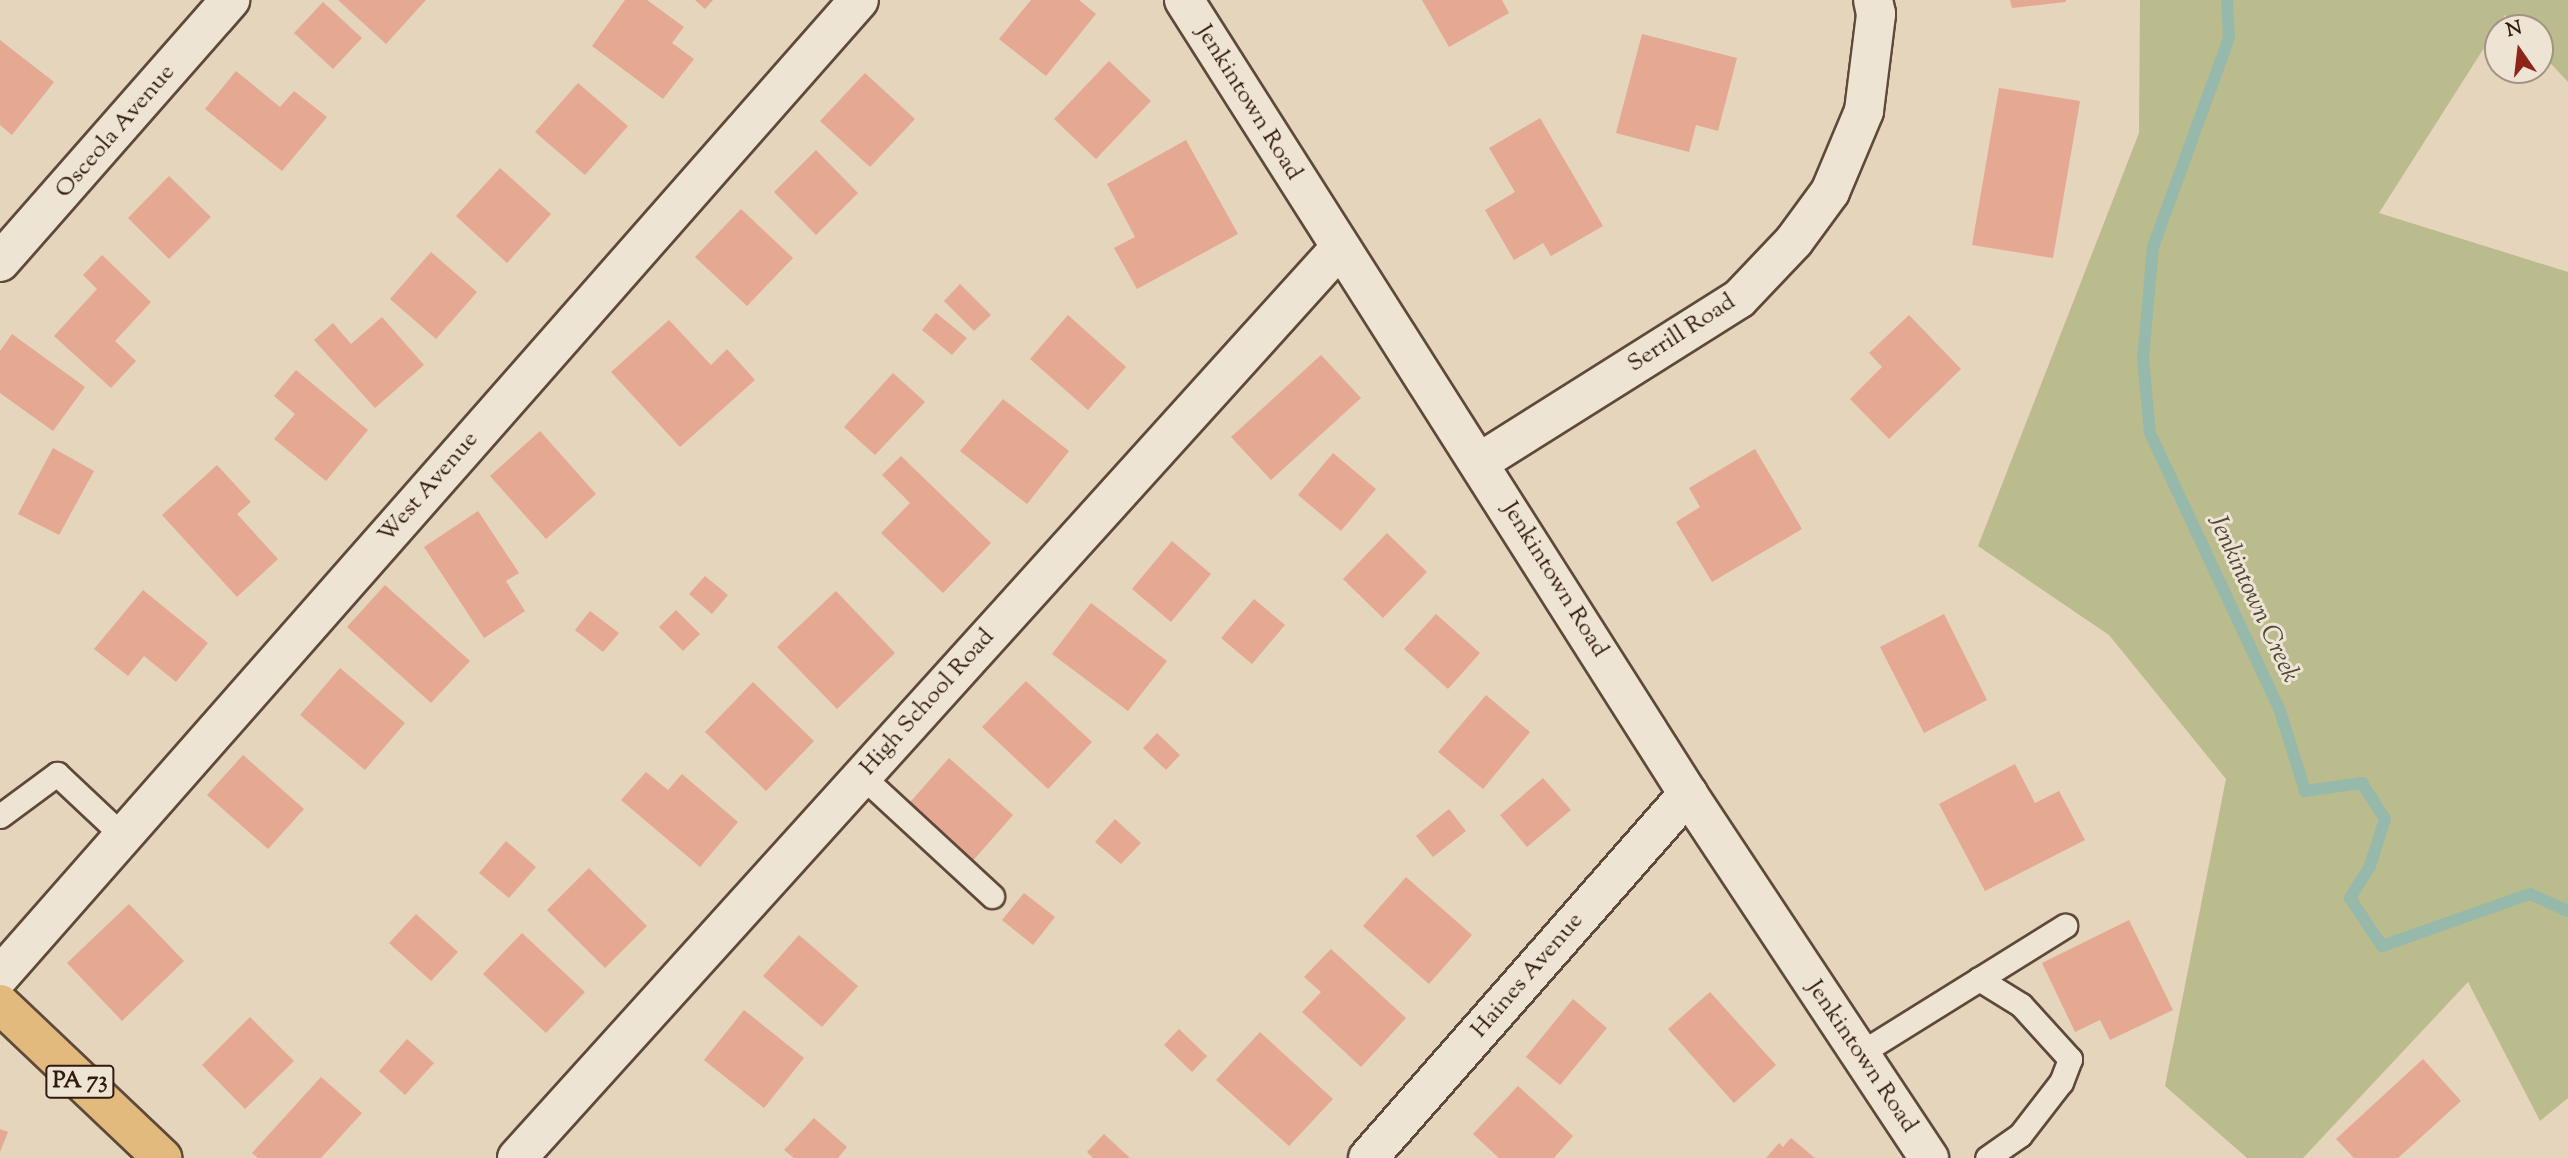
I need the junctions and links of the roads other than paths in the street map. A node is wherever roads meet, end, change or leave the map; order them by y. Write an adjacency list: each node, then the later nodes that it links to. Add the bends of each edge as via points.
1 (230, 0): 6 (street, Osceola Avenue)
2 (859, 0): 11 (street, West Avenue)
3 (1184, 0): 5 (street, Jenkintown Road)
4 (1874, 0): 7 (street, Serrill Road, via 1864,111 1830,192 1794,241 1739,299)
5 (1339, 248): 7 (street, Jenkintown Road); 8 (street, High School Road)
6 (0, 262)
7 (1480, 462): 9 (street, Jenkintown Road)
8 (862, 776): 12 (lane); 19 (street, High School Road)
9 (1688, 794): 17 (street, Jenkintown Road); 20 (street, Haines Avenue)
10 (0, 816): 11 (lane, via 57,774)
11 (123, 835): 14 (street, West Avenue)
12 (992, 896)
13 (2065, 926): 15 (lane)
14 (0, 976)
15 (1979, 979): 17 (lane); 22 (lane, via 2021,1005 2070,1059 2061,1082 2020,1135)
16 (0, 1004): 18 (main road, PA 73)
17 (1860, 1054): 21 (street, Jenkintown Road)
18 (162, 1158)
19 (517, 1158)
20 (1367, 1158)
21 (1929, 1158)
22 (1987, 1158)

